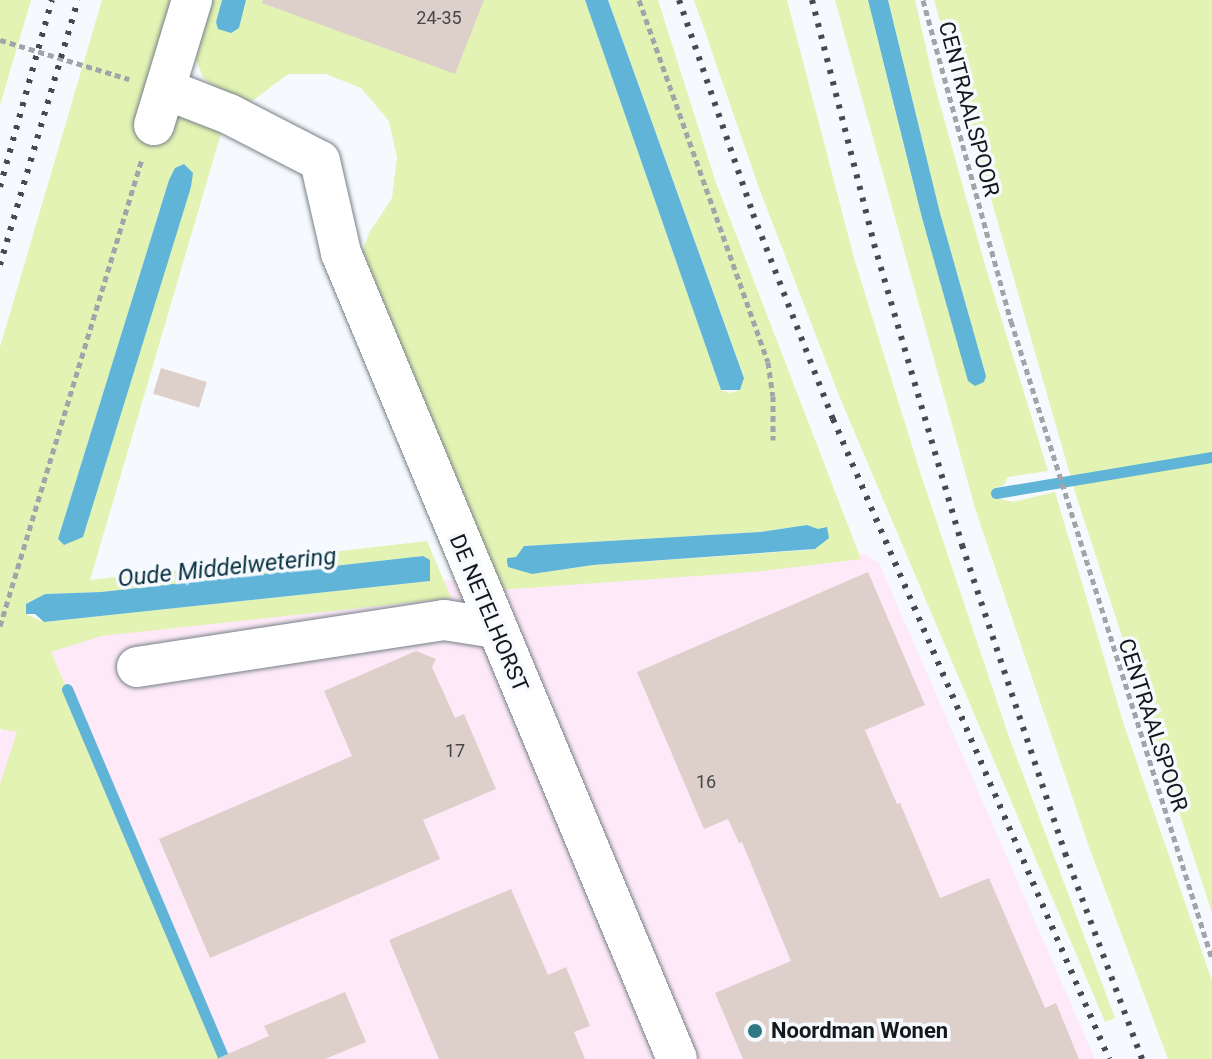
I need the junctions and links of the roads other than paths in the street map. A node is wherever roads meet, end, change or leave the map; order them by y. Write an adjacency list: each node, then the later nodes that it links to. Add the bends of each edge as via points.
1 (192, 0): 2 (street, DE NETELHORST, via 159,107 229,114 320,161 341,253)
2 (495, 628): 3 (street, via 444,620); 4 (street, DE NETELHORST)
3 (137, 667)
4 (677, 1059)

